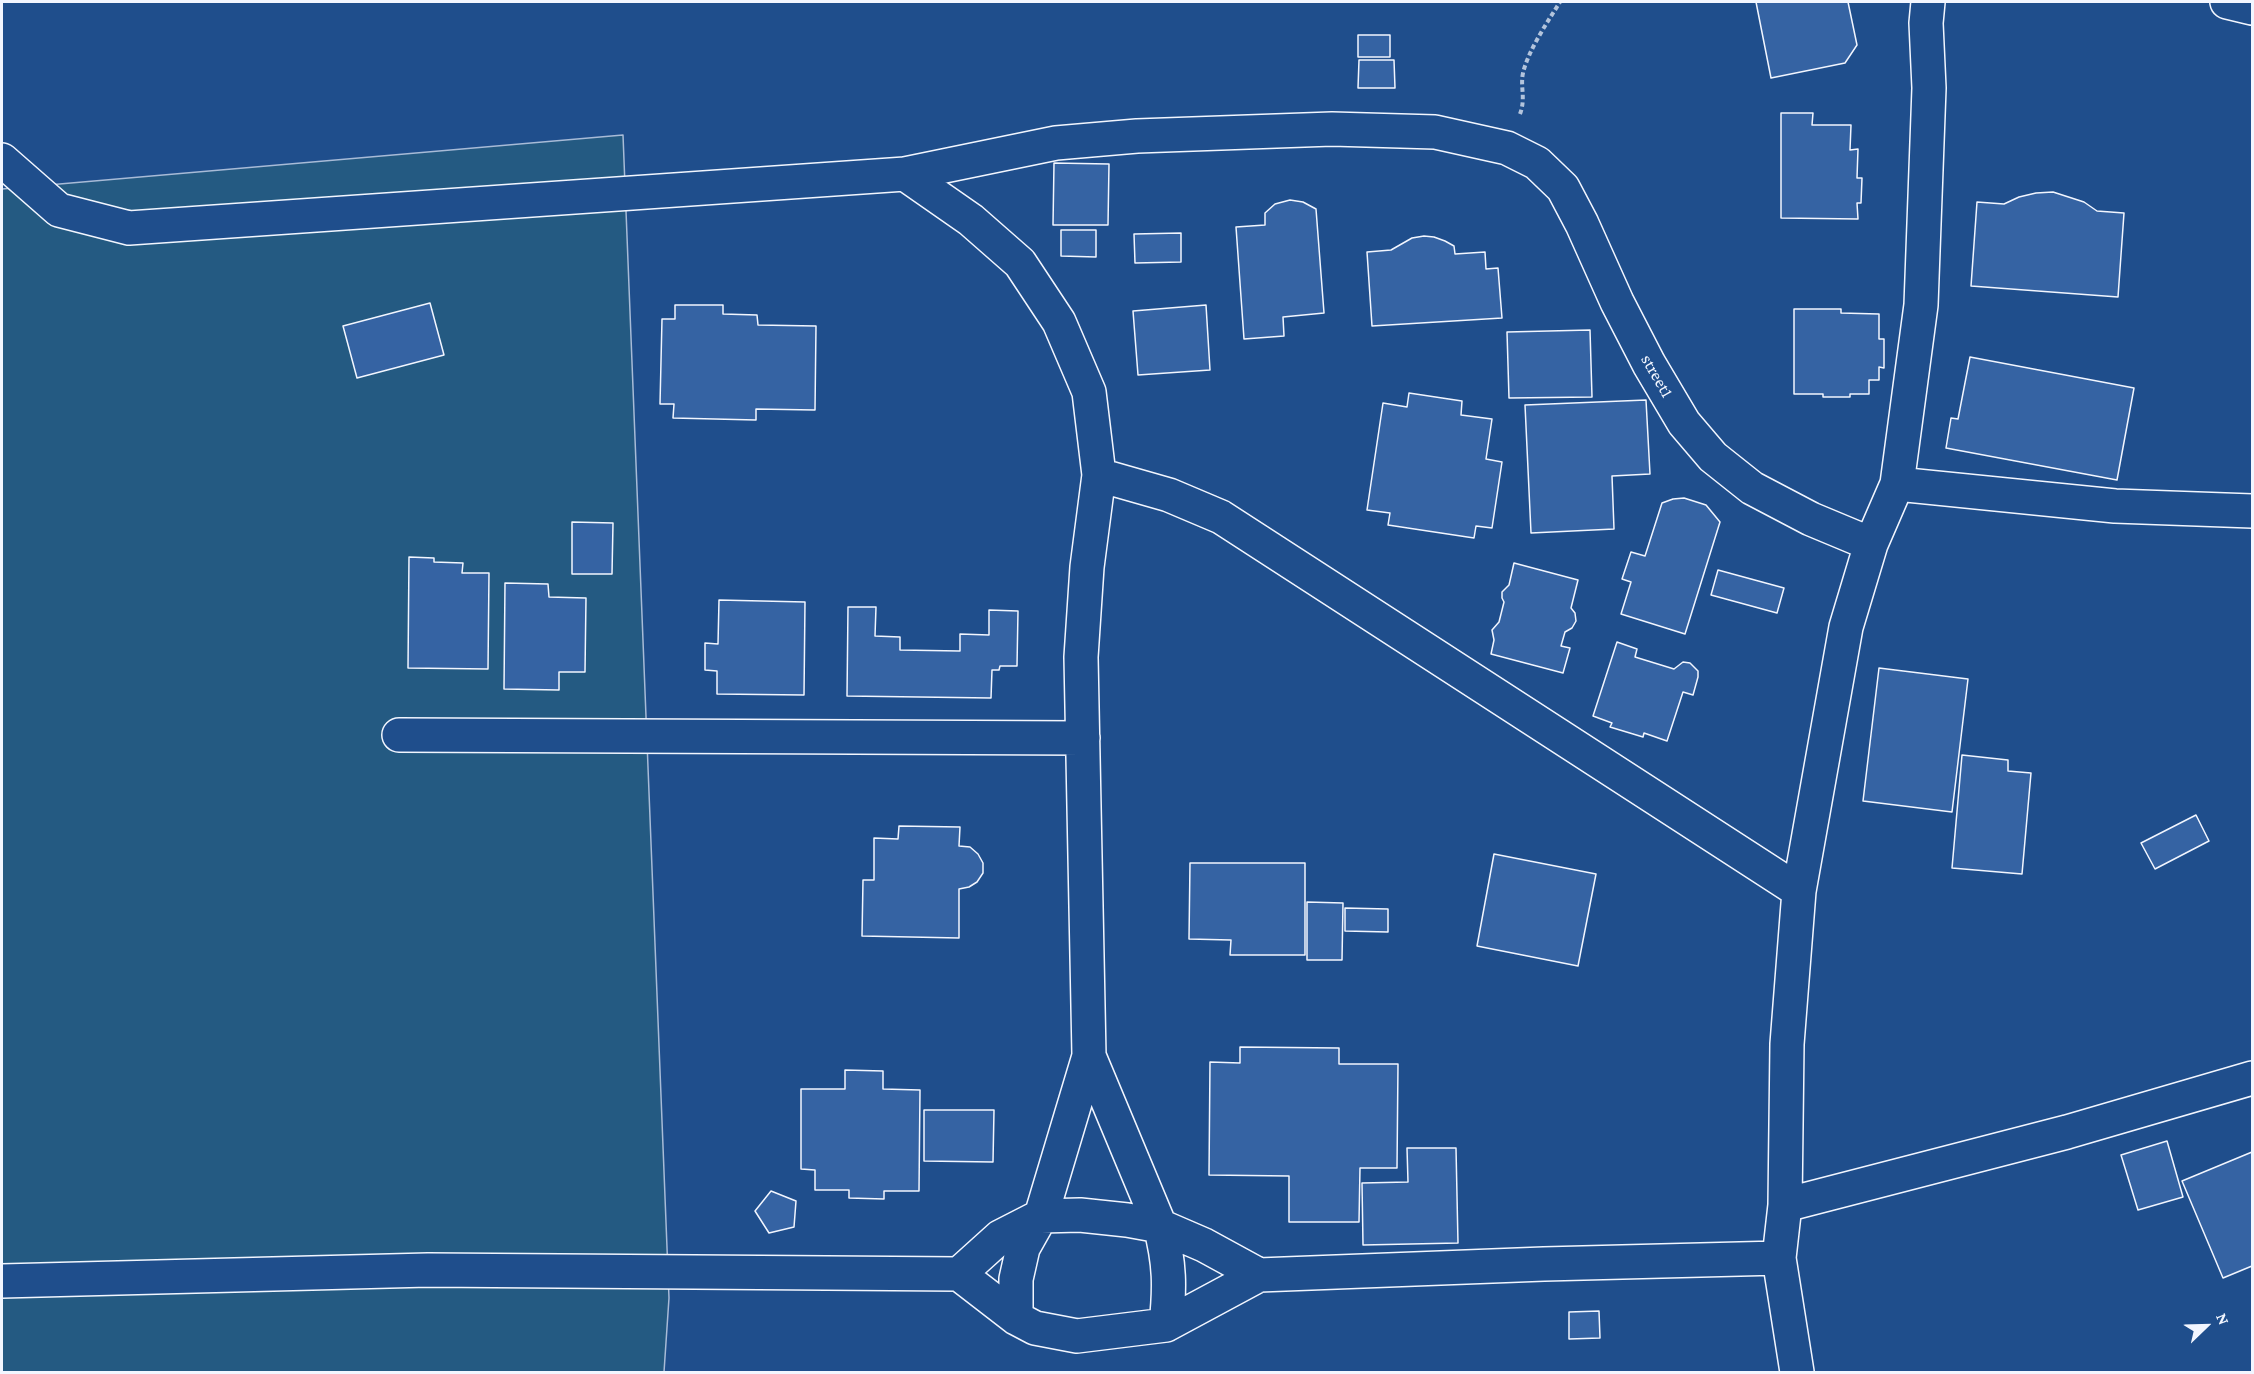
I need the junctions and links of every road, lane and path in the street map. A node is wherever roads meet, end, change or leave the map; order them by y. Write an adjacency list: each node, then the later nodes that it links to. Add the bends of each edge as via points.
1 (1560, 2): 5 (path, via 1523,73 1524,103)
2 (1928, 2): 9 (street, via 1921,304)
3 (2227, 2): 4 (street)
4 (2253, 8)
5 (1507, 148): 7 (street, street1, via 1435,132 1332,129 1137,136 1056,142); 11 (street, street1, via 1537,163 1563,188 1649,364 1684,423 1713,457 1752,488)
6 (2, 160): 7 (street, street1, via 59,210 129,228)
7 (905, 174): 8 (street, via 971,220 1020,263 1059,322 1089,392)
8 (1099, 475): 13 (street, via 1081,657); 14 (street, via 1169,495 1221,517)
9 (1896, 484): 10 (street, via 2115,506); 11 (street)
10 (2253, 511)
11 (1871, 544): 14 (street, via 1846,627)
12 (399, 735): 13 (street)
13 (1083, 738): 15 (street)
14 (1799, 891): 17 (street, via 1787,1044)
15 (1089, 1056): 18 (street); 19 (street)
16 (2253, 1078): 17 (street, via 2067,1132)
17 (1785, 1205): 20 (street)
18 (1041, 1216): 19 (street, via 1080,1215); 21 (street, via 1000,1237); 24 (street, via 1023,1248 1016,1279)
19 (1160, 1226): 22 (street); 25 (street, via 1170,1287)
20 (1779, 1258): 22 (street); 26 (street)
21 (959, 1274): 23 (street, via 428,1270); 24 (street)
22 (1260, 1275): 25 (street)
23 (2, 1281)
24 (1016, 1318): 25 (street, via 1035,1328 1077,1336)
25 (1166, 1325)
26 (1797, 1372)

